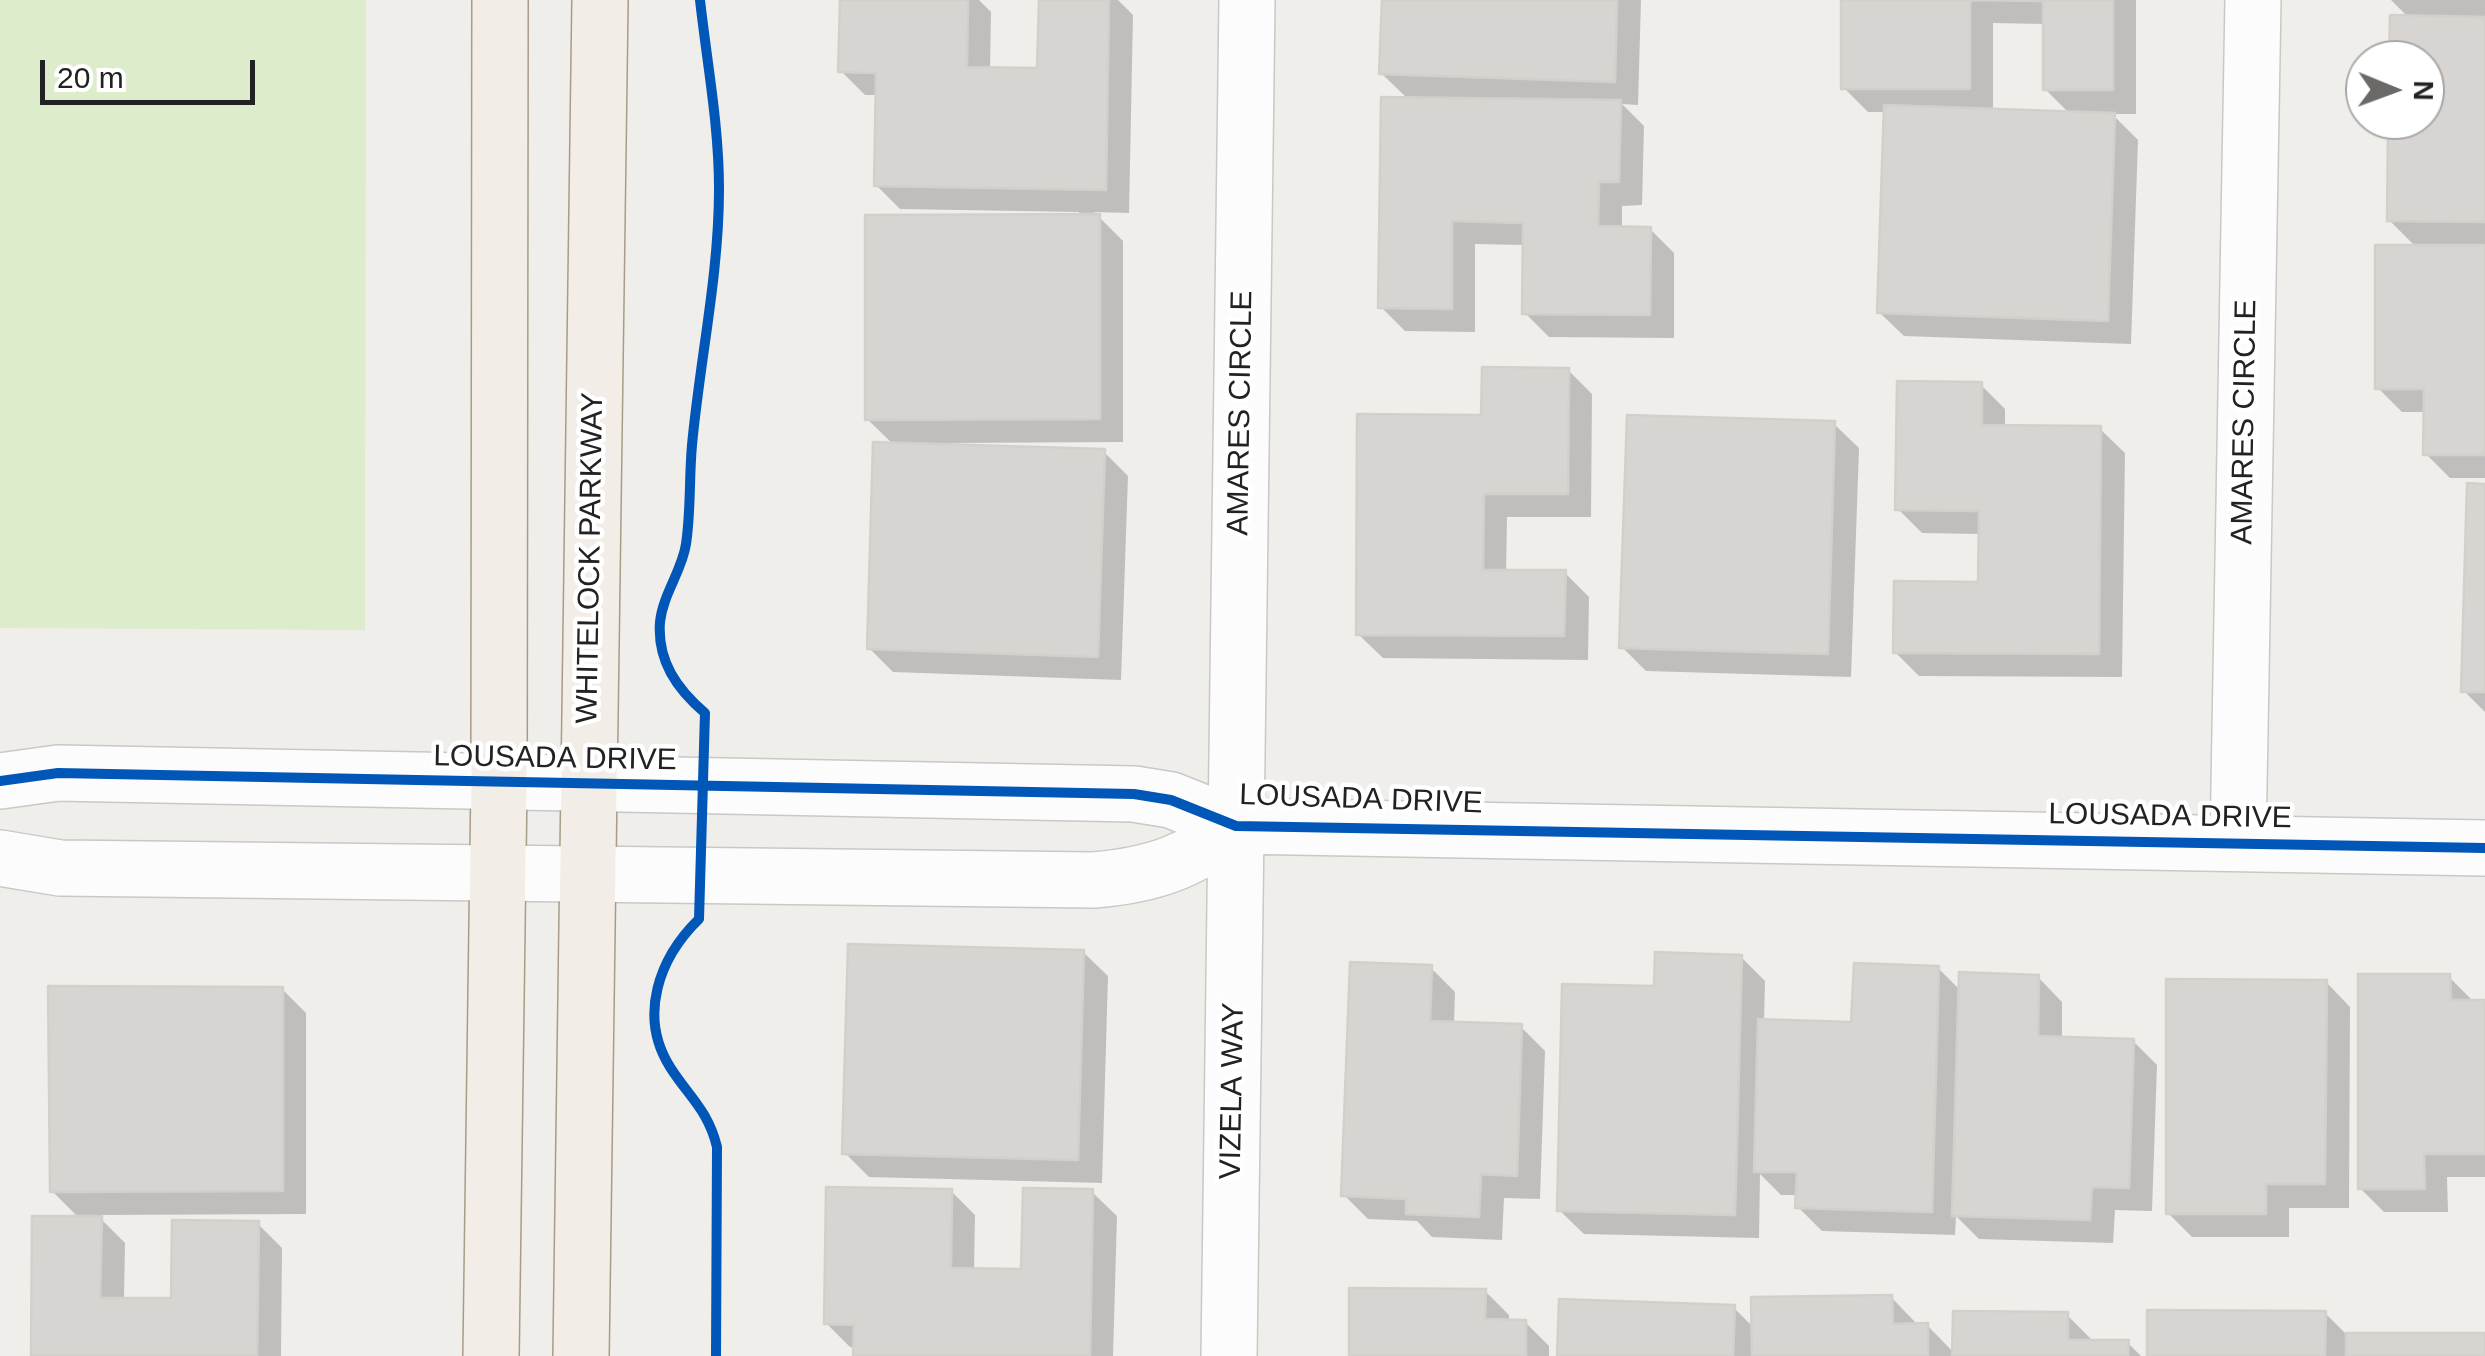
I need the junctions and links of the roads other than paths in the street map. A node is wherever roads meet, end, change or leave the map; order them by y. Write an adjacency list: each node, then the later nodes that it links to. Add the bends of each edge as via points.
1 (500, 0): 6 (main road)
2 (600, 0): 7 (main road, WHITELOCK PARKWAY)
3 (1246, 0): 8 (street, AMARES CIRCLE)
4 (2253, 0): 9 (street, AMARES CIRCLE)
5 (0, 781): 6 (street, LOUSADA DRIVE, via 58,773)
6 (499, 783): 7 (street, LOUSADA DRIVE); 12 (main road)
7 (588, 784): 8 (street, LOUSADA DRIVE, via 1134,794 1171,800); 13 (main road, WHITELOCK PARKWAY)
8 (1236, 826): 9 (street, LOUSADA DRIVE); 13 (street, LOUSADA DRIVE, via 1172,866 1134,877); 16 (street, VIZELA WAY)
9 (2238, 844): 10 (street, LOUSADA DRIVE)
10 (2485, 848)
11 (0, 858): 12 (street, LOUSADA DRIVE, via 60,868)
12 (497, 875): 13 (street, LOUSADA DRIVE); 14 (main road)
13 (587, 875): 15 (main road, WHITELOCK PARKWAY)
14 (491, 1356)
15 (581, 1356)
16 (1229, 1356)

